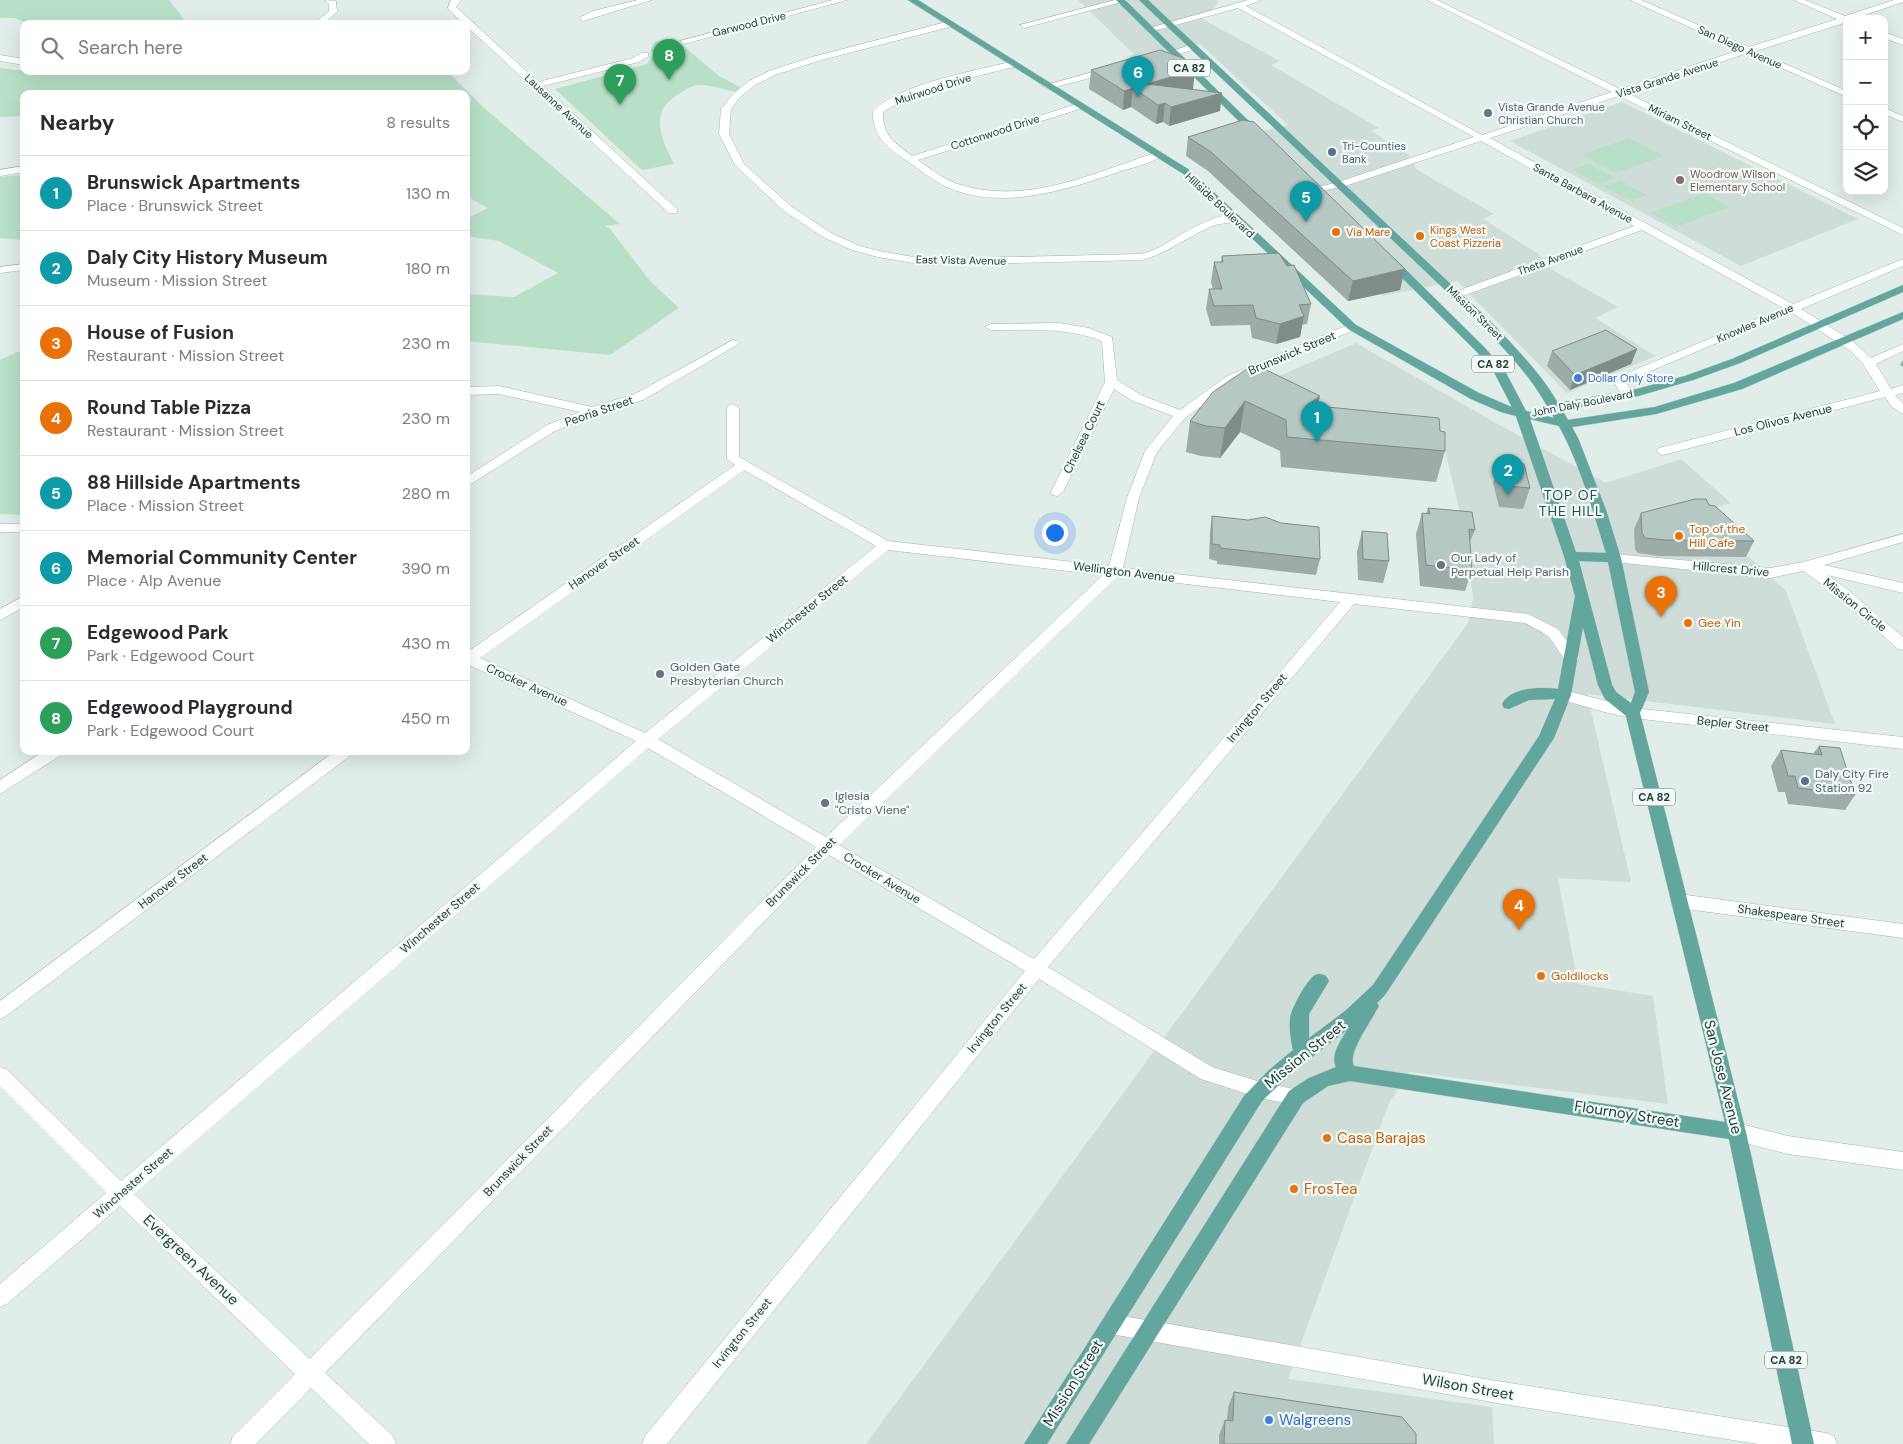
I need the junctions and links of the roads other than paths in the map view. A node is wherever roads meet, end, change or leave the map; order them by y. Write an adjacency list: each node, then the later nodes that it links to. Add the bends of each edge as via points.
1 (329, 0): 17 (street, via 333,12)
2 (458, 0): 18 (street, Lausanne Avenue, via 452,8)
3 (648, 0): 15 (street)
4 (843, 0): 26 (street, Garwood Drive)
5 (912, 0): 21 (main road, Hillside Boulevard)
6 (1122, 0): 23 (street); 24 (main road, CA 82)
7 (1143, 0): 22 (main road, Mission Street / CA 82)
8 (1257, 0): 13 (street)
9 (1431, 0): 40 (street, Miriam Street)
10 (1634, 0): 29 (street, San Diego Avenue)
11 (1798, 0): 16 (street)
12 (1902, 0): 14 (street, Vista Grande Avenue)
13 (1239, 5): 22 (street); 44 (street, Santa Barbara Avenue)
14 (1858, 15)
15 (583, 18)
16 (1843, 18)
17 (322, 20)
18 (465, 20)
19 (1843, 20): 29 (street, Vista Grande Avenue)
20 (470, 24): 37 (street, Lausanne Avenue)
21 (950, 24): 35 (main road, Hillside Boulevard); 55 (street, East Vista Avenue, via 815,59 752,83 726,109 724,134 740,165 788,208 827,235 856,248 925,262 1142,257 1161,251 1216,221)
22 (1168, 24): 24 (street); 28 (main road, Mission Street / CA 82)
23 (1024, 25)
24 (1150, 29): 30 (main road, CA 82)
25 (1888, 36): 27 (street)
26 (684, 41)
27 (1903, 42)
28 (1193, 48): 30 (street); 51 (main road, Mission Street / CA 82)
29 (1749, 51): 39 (street, San Diego Avenue); 40 (street, Vista Grande Avenue)
30 (1174, 53): 33 (street); 45 (main road, CA 82)
31 (645, 55): 37 (street)
32 (0, 58): 34 (street)
33 (1151, 59)
34 (20, 61)
35 (1014, 64): 38 (main road, Hillside Boulevard); 47 (street, Muirwood Drive, via 902,97 878,111 877,124 884,139)
36 (1117, 68): 38 (street)
37 (537, 85): 54 (street, Lausanne Avenue)
38 (1048, 86): 41 (main road, Hillside Boulevard)
39 (1843, 92)
40 (1621, 93): 44 (street, Vista Grande Avenue); 57 (street, Miriam Street)
41 (1080, 106): 46 (main road, Hillside Boulevard); 47 (street, Cottonwood Drive)
42 (1888, 113): 43 (street)
43 (1903, 120)
44 (1482, 138): 51 (street, Vista Grande Avenue); 56 (street, Santa Barbara Avenue)
45 (1264, 139)
46 (1158, 155): 47 (street, Muirwood Drive, via 1046,191 1016,195 985,194 961,188 939,179); 55 (main road, Hillside Boulevard, via 1188,174)
47 (911, 160)
48 (20, 170): 49 (street)
49 (0, 173)
50 (1308, 182): 52 (main road)
51 (1338, 185): 52 (street, Vista Grande Avenue); 63 (main road, Mission Street / CA 82)
52 (1317, 190): 53 (main road)
53 (1327, 200)
54 (673, 211)
55 (1236, 219): 68 (main road, Hillside Boulevard)
56 (1643, 226): 63 (street, Theta Avenue); 64 (street, Santa Barbara Avenue)
57 (1903, 232)
58 (1384, 254): 82 (main road, Mission Street / CA 82, via 1482,350 1499,371)
59 (1903, 262): 64 (street, Knowles Avenue)
60 (20, 268): 61 (street)
61 (0, 270)
62 (1903, 288): 66 (main road, John Daly Boulevard)
63 (1456, 295): 78 (main road, Mission Street / CA 82, via 1517,355)
64 (1792, 308): 66 (street, Santa Barbara Avenue); 77 (street, Knowles Avenue, via 1624,378 1621,384)
65 (1903, 315): 69 (main road, John Daly Boulevard)
66 (1819, 325): 69 (street, Santa Barbara Avenue); 77 (main road, John Daly Boulevard, via 1715,369)
67 (991, 327): 73 (street, via 1059,326 1085,330 1108,339)
68 (1352, 327): 82 (main road, Hillside Boulevard, via 1475,396); 83 (street, Brunswick Street, via 1231,379)
69 (1844, 341): 72 (street, Santa Barbara Avenue); 84 (main road, John Daly Boulevard, via 1712,395 1625,416)
70 (733, 342): 81 (street, Peoria Street, via 639,397)
71 (1903, 347): 72 (street)
72 (1868, 362): 76 (street, Santa Barbara Avenue)
73 (1111, 382): 83 (street, via 1137,398); 88 (street, Chelsea Court)
74 (1903, 389): 76 (street, Los Olivos Avenue)
75 (470, 391): 81 (street, via 499,390)
76 (1888, 393): 80 (street, Santa Barbara Avenue); 85 (street, Los Olivos Avenue)
77 (1627, 394): 78 (main road, John Daly Boulevard)
78 (1556, 407): 82 (main road, John Daly Boulevard); 84 (main road, Mission Street / CA 82)
79 (733, 408): 86 (street, via 733,459)
80 (1903, 410)
81 (592, 411): 87 (street, Peoria Street, via 551,428)
82 (1522, 414): 84 (main road, John Daly Boulevard); 93 (main road, Mission Street / CA 82)
83 (1181, 416): 96 (street, Brunswick Street, via 1151,451 1133,498)
84 (1565, 424): 94 (main road, Mission Street / CA 82)
85 (1663, 451)
86 (742, 466): 92 (street, Wellington Avenue); 103 (street, Hanover Street)
87 (470, 480)
88 (1057, 492)
89 (0, 528): 90 (street)
90 (20, 528)
91 (1903, 538): 95 (street, Hillcrest Drive)
92 (885, 545): 96 (street, Wellington Avenue); 109 (street, Winchester Street)
93 (1571, 556): 94 (main road); 99 (main road, Mission Street / CA 82)
94 (1614, 558): 95 (street, Hillcrest Drive, via 1770,573); 108 (main road, Mission Street / CA 82, via 1642,692)
95 (1805, 566): 97 (street); 102 (street, Mission Circle, via 1842,592)
96 (1115, 571): 98 (street, Wellington Avenue); 114 (street, Brunswick Street)
97 (1903, 588)
98 (1349, 600): 104 (street, Wellington Avenue, via 1528,619 1553,632); 117 (street, Irvington Street)
99 (1580, 602): 104 (main road, Mission Street); 108 (main road, Mission Street / CA 82, via 1605,685 1610,695)
100 (20, 603): 101 (street)
101 (0, 615)
102 (1903, 645)
103 (470, 657)
104 (1572, 657): 106 (main road, Mission Street)
105 (470, 660): 109 (street, Crocker Avenue)
106 (1564, 695): 107 (main road, via 1532,693); 108 (street, Bepler Street); 119 (main road, Mission Street, via 1546,738)
107 (1510, 704)
108 (1633, 713): 110 (street, Bepler Street); 115 (main road, San Jose Avenue / CA 82)
109 (646, 740): 114 (street, Crocker Avenue); 128 (street, Winchester Street)
110 (1903, 743)
111 (50, 755): 113 (street)
112 (341, 755): 120 (street, Hanover Street)
113 (0, 788)
114 (827, 846): 117 (street, Crocker Avenue); 132 (street, Brunswick Street)
115 (1679, 900): 116 (street, Shakespeare Street); 126 (main road, San Jose Avenue / CA 82)
116 (1903, 931)
117 (1036, 969): 124 (street, Crocker Avenue, via 1207,1073); 136 (street, Irvington Street)
118 (1320, 981): 121 (main road, via 1298,1013)
119 (1379, 990): 121 (main road, Mission Street, via 1360,1010); 122 (main road, via 1344,1052 1343,1063)
120 (0, 1010)
121 (1302, 1053): 124 (main road, Mission Street)
122 (1349, 1073): 125 (main road, Flournoy Street, via 1329,1076 1311,1084); 126 (main road, Flournoy Street)
123 (0, 1075): 128 (street, Evergreen Avenue)
124 (1260, 1090): 125 (street, Crocker Avenue); 130 (main road, Mission Street)
125 (1296, 1097): 131 (main road, Mission Street)
126 (1737, 1132): 127 (street, Flournoy Street, via 1788,1145); 133 (main road, San Jose Avenue / CA 82)
127 (1903, 1161)
128 (121, 1194): 129 (street, Winchester Street); 132 (street, Evergreen Avenue)
129 (0, 1297)
130 (1111, 1324): 131 (street, Wilson Street); 137 (main road, Mission Street)
131 (1148, 1332): 133 (street, Wilson Street); 138 (main road, Mission Street)
132 (311, 1373): 134 (street, Brunswick Street); 135 (street, Evergreen Avenue)
133 (1803, 1442): 139 (street, Wilson Street)
134 (241, 1444)
135 (385, 1444)
136 (653, 1444)
137 (1035, 1444)
138 (1077, 1444)
139 (1826, 1444)

